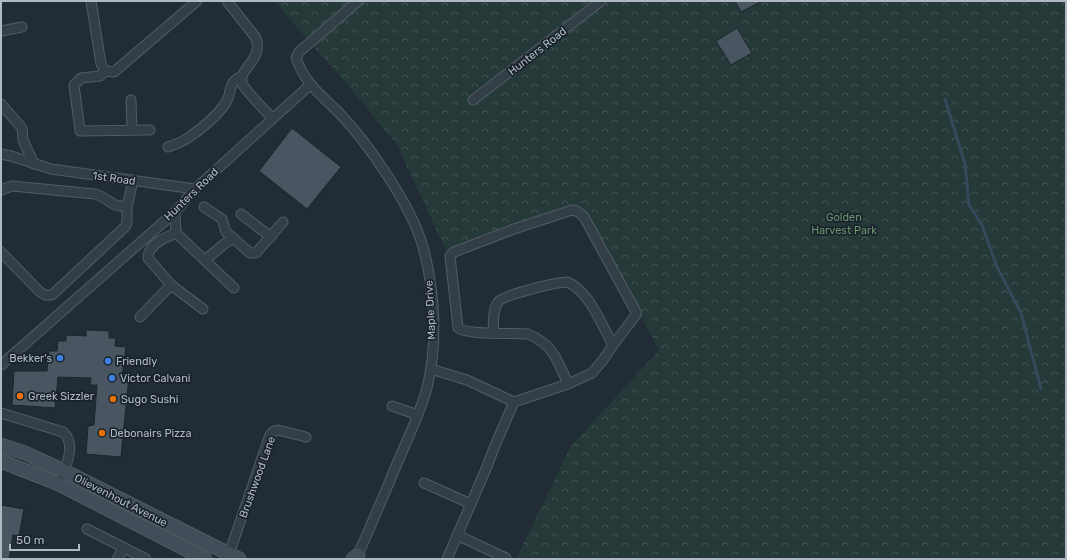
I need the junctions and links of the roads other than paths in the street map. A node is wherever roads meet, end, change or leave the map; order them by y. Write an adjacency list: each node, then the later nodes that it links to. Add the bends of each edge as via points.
1 (90, 1): 8 (street, via 100,64)
2 (197, 1): 8 (street, via 118,70)
3 (227, 1): 9 (street, via 256,38 258,45 256,55)
4 (358, 1): 10 (street, via 299,52 296,58)
5 (601, 1): 12 (street, Hunters Road)
6 (22, 27): 7 (street)
7 (1, 31)
8 (105, 71): 15 (street, via 100,76 81,78 74,85 80,131)
9 (242, 76): 14 (street, via 242,84); 17 (street, via 230,86 226,103 213,117 187,139)
10 (310, 84): 14 (street, Hunters Road); 40 (street, Maple Drive, via 366,144 398,192 409,215 422,246 432,299)
11 (131, 100): 15 (street)
12 (473, 100)
13 (1, 104): 19 (street, via 22,128 23,140)
14 (272, 118): 21 (street, Hunters Road)
15 (132, 130): 16 (street)
16 (150, 130)
17 (168, 147)
18 (1, 154): 19 (street, 1st Road)
19 (34, 164): 20 (street, 1st Road, via 51,169)
20 (133, 180): 21 (street, 1st Road); 23 (street)
21 (195, 189): 25 (street, Hunters Road)
22 (1, 190): 23 (street, via 12,186 95,194 117,206)
23 (127, 204): 31 (street, via 126,227 52,294 45,295 39,291)
24 (204, 207): 30 (street, via 222,219 226,232)
25 (174, 212): 28 (street); 39 (street, Hunters Road)
26 (241, 214): 29 (street)
27 (283, 222): 29 (street)
28 (176, 233): 32 (street); 33 (street, via 159,241 147,255)
29 (271, 237): 30 (street, via 253,254)
30 (233, 238): 32 (street)
31 (1, 252)
32 (205, 260): 34 (street)
33 (171, 285): 35 (street); 36 (street)
34 (234, 288)
35 (203, 309)
36 (140, 317)
37 (493, 333): 38 (street, via 495,307 499,300 567,282 574,285 588,299); 38 (street, via 458,328 450,260 452,254 514,229 572,210 584,217 636,312); 41 (street, via 528,334 547,345)
38 (613, 345): 41 (street, via 597,368)
39 (1, 365)
40 (431, 369): 42 (street, via 467,380); 45 (street, Maple Drive)
41 (568, 384): 42 (street)
42 (514, 402): 52 (street)
43 (392, 406): 45 (street)
44 (1, 414): 49 (street, via 63,432 68,436 70,449)
45 (418, 416): 57 (street, Maple Drive)
46 (306, 437): 56 (street, Brushwood Lane, via 278,430 270,435)
47 (1, 445): 49 (street, Olievenhout Avenue)
48 (1, 461): 51 (street, Olievenhout Avenue)
49 (64, 471): 51 (street); 56 (street, Olievenhout Avenue)
50 (424, 483): 52 (street)
51 (59, 484): 61 (street, Olievenhout Avenue)
52 (471, 504): 54 (street)
53 (87, 529): 55 (street)
54 (457, 535): 58 (street); 62 (street)
55 (124, 548): 59 (street); 60 (street)
56 (234, 557)
57 (356, 558)
58 (506, 558)
59 (117, 559)
60 (146, 559)
61 (205, 559)
62 (446, 559)

